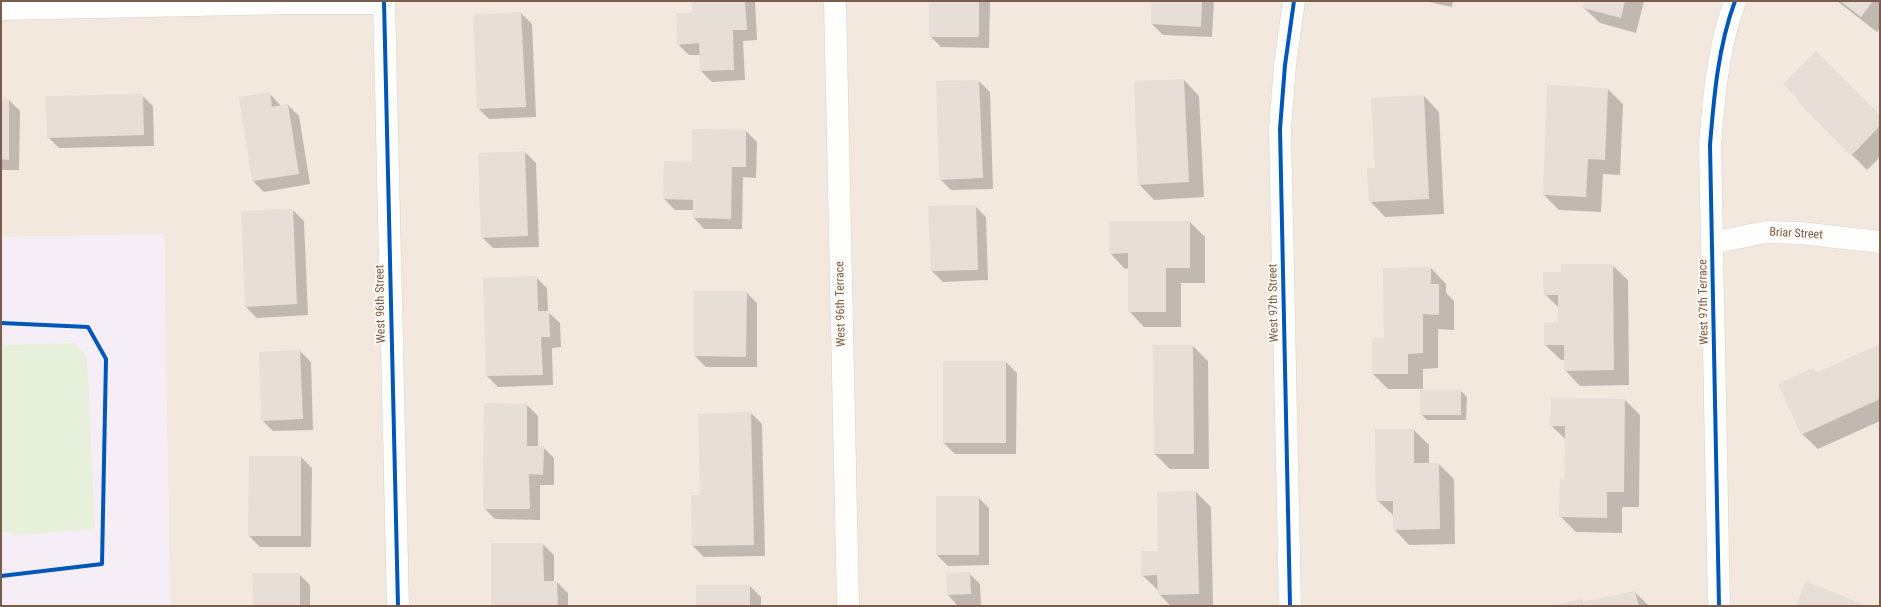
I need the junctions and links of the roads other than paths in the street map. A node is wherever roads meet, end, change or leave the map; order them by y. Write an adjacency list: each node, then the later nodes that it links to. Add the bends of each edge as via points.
1 (835, 1): 9 (street, West 96th Terrace)
2 (1294, 1): 10 (street, West 97th Street, via 1280,129)
3 (1735, 1): 7 (street, West 97th Terrace, via 1715,85 1710,145)
4 (384, 2): 5 (street); 8 (street, West 96th Street)
5 (1, 9)
6 (1880, 242): 7 (street, Briar Street, via 1766,232)
7 (1712, 243): 11 (street, West 97th Terrace)
8 (398, 606)
9 (848, 606)
10 (1290, 606)
11 (1719, 606)

